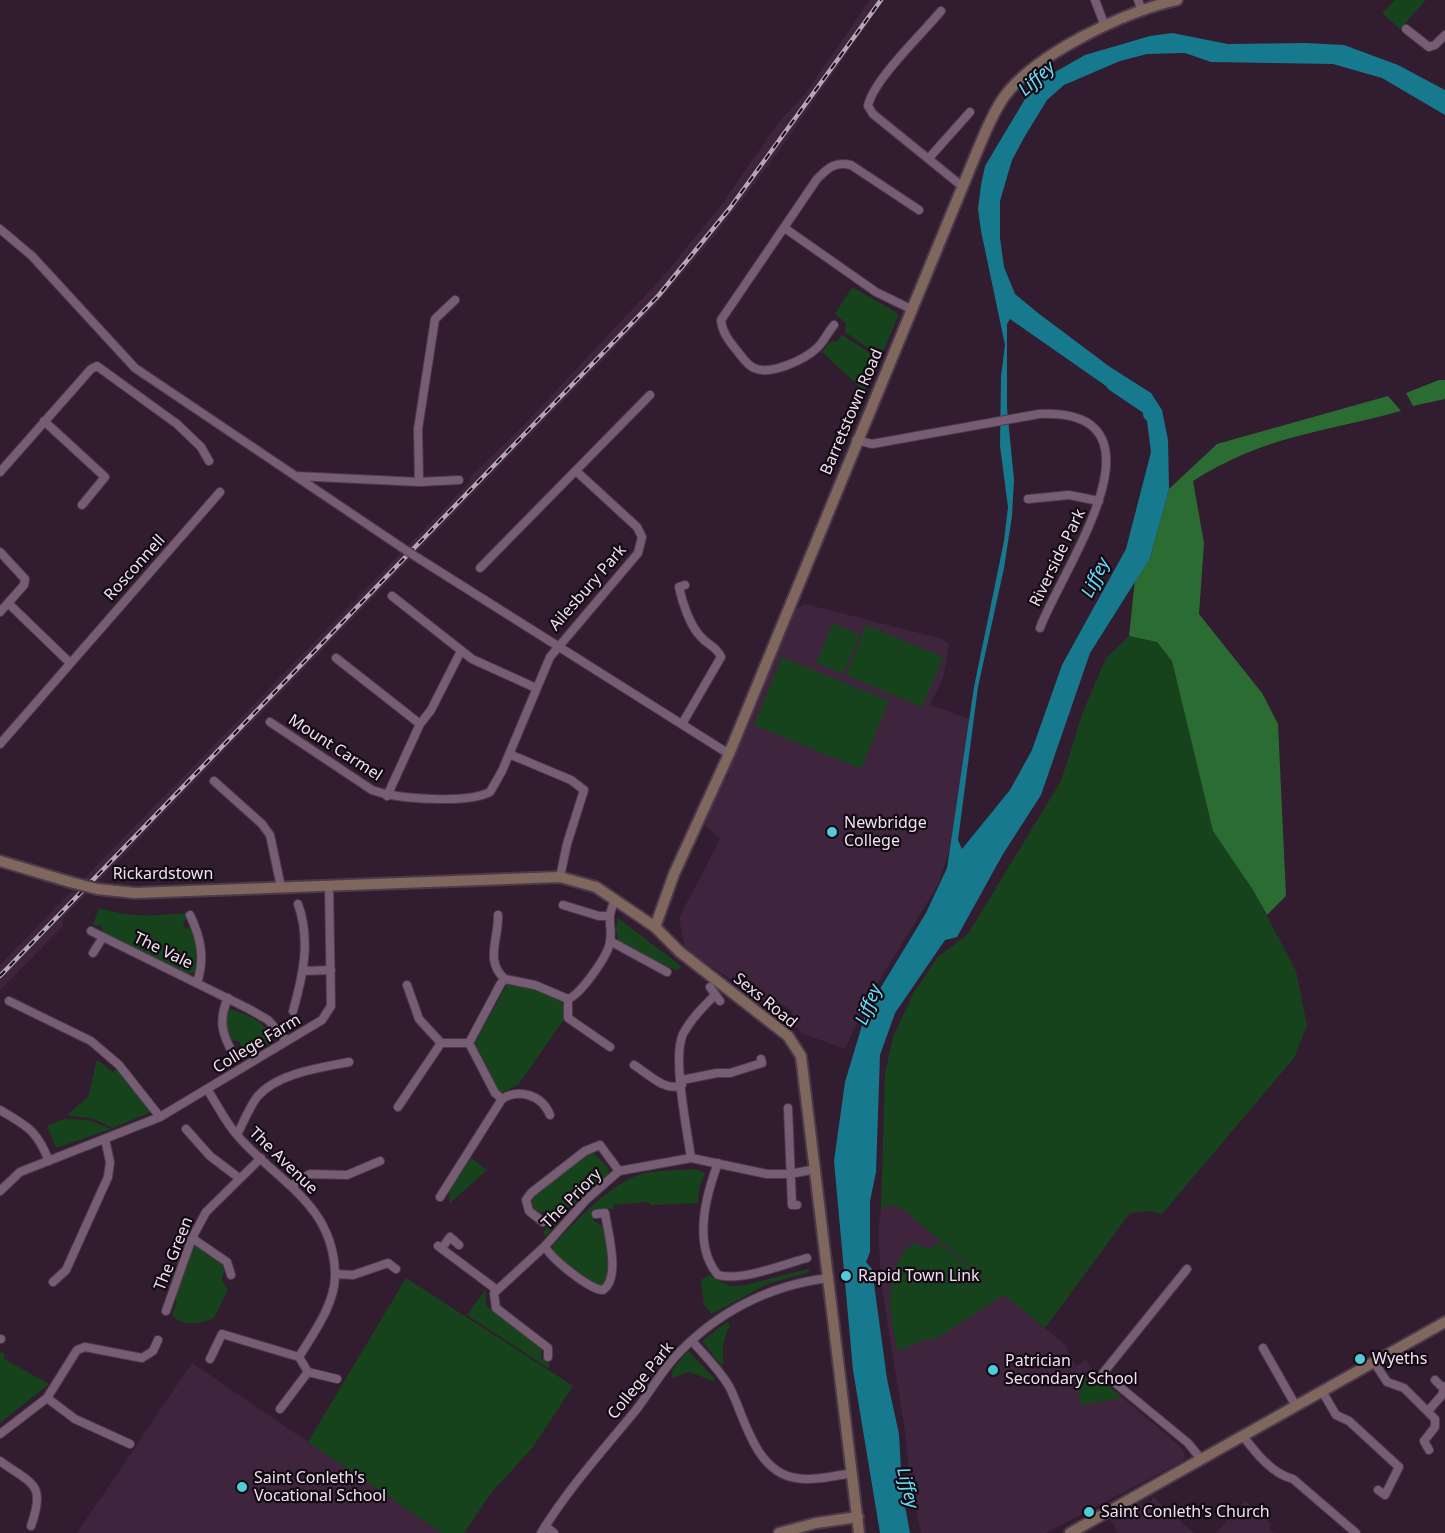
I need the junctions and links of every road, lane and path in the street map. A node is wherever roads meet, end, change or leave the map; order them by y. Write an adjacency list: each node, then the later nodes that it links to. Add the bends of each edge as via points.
1 (1095, 0): 5 (street)
2 (1177, 0): 3 (street, Barretstown Road)
3 (1140, 5): 5 (street, Barretstown Road)
4 (941, 11): 9 (street, via 880,83 868,106)
5 (1106, 26): 10 (street, Barretstown Road, via 1052,54 1015,83 991,121)
6 (1406, 29): 7 (street, via 1429,47)
7 (1444, 39)
8 (970, 112): 9 (street)
9 (929, 158): 10 (street)
10 (963, 187): 15 (street, Barretstown Road)
11 (919, 210): 13 (street, via 842,162 817,179)
12 (0, 229): 23 (street, via 32,256 135,368)
13 (786, 229): 15 (street, via 876,292); 16 (street, via 726,309 721,320 724,334 745,361 762,370 793,364 806,357)
14 (455, 300): 25 (street, via 435,319 418,429)
15 (911, 309): 19 (street, Barretstown Road)
16 (834, 325)
17 (650, 395): 21 (street)
18 (44, 421): 20 (street, via 98,366 177,424 201,447); 22 (street); 29 (street, via 105,477)
19 (856, 440): 28 (street, Riverside Park, via 872,444 1062,413 1084,420 1098,432 1106,447 1107,464); 47 (street, Barretstown Road)
20 (209, 461)
21 (576, 471): 31 (street); 37 (street, Ailesbury Park, via 637,527 642,537 638,553)
22 (0, 472)
23 (295, 476): 25 (street); 37 (street, bridge)
24 (459, 480): 25 (street)
25 (419, 482)
26 (220, 492): 40 (street, Rosconnell)
27 (1028, 499): 28 (street, Riverside Park, via 1069,495)
28 (1099, 501): 36 (street, Riverside Park, via 1092,524)
29 (82, 505)
30 (0, 552): 34 (street, via 25,579)
31 (480, 568)
32 (685, 585): 44 (street, via 679,587 691,620 721,657)
33 (392, 596): 38 (street)
34 (8, 603): 35 (street); 40 (street)
35 (0, 612)
36 (1040, 628)
37 (558, 644): 41 (street, Mount Carmel); 44 (street)
38 (461, 651): 41 (street, via 492,670); 43 (street, Mount Carmel)
39 (336, 658): 43 (street)
40 (69, 662): 45 (street, Rosconnell)
41 (536, 688): 46 (street, Mount Carmel)
42 (270, 722): 49 (street, Mount Carmel)
43 (420, 724): 49 (street, Mount Carmel)
44 (682, 724): 47 (street)
45 (0, 744)
46 (509, 754): 49 (street, Mount Carmel, via 495,784 485,794); 51 (street, via 571,780 584,790)
47 (729, 754): 60 (street, Barretstown Road, via 674,874)
48 (214, 781): 53 (street, via 270,835)
49 (387, 796)
50 (0, 861): 53 (street, Rickardstown, bridge, via 97,889 135,893)
51 (560, 877): 52 (street, Sexs Road); 54 (street, Sexs Road, via 596,887)
52 (329, 885): 53 (street, Rickardstown); 65 (street, College Farm)
53 (281, 887)
54 (615, 900): 59 (street); 60 (street, Sexs Road)
55 (298, 904): 66 (street, College Farm, via 303,919)
56 (563, 905): 59 (street)
57 (190, 915): 69 (street, via 202,943)
58 (498, 915): 68 (street, via 493,953 495,967)
59 (608, 916): 63 (street)
60 (655, 927): 100 (street, Sexs Road, via 680,952 788,1036 801,1056)
61 (91, 931): 62 (street, The Vale)
62 (103, 937): 64 (street); 69 (street, The Vale)
63 (610, 941): 67 (street); 73 (street, via 580,992)
64 (93, 953)
65 (331, 970): 66 (street); 76 (street, College Farm, via 331,1006 322,1020)
66 (303, 971): 75 (street, College Farm)
67 (667, 972)
68 (505, 979): 73 (street, via 535,985); 78 (street)
69 (197, 983): 72 (street, The Vale)
70 (407, 985): 77 (street, via 419,1019)
71 (715, 994): 84 (street, via 682,1036 678,1060)
72 (228, 998): 76 (street, The Vale, via 268,1020); 80 (street, via 220,1024)
73 (568, 999): 79 (street, via 568,1018)
74 (9, 1001): 91 (street, via 91,1041 119,1065)
75 (293, 1011)
76 (287, 1041): 85 (street, College Farm)
77 (441, 1043): 78 (street); 87 (street)
78 (469, 1043): 86 (street)
79 (610, 1047)
80 (234, 1055)
81 (761, 1059): 84 (street, via 762,1063 747,1070 700,1075)
82 (349, 1062): 93 (street, via 269,1087 257,1098)
83 (634, 1065): 84 (street, via 672,1088)
84 (682, 1083): 96 (street)
85 (207, 1089): 91 (street, College Farm); 93 (street, The Avenue)
86 (502, 1100): 89 (street, via 512,1093 529,1094); 106 (street)
87 (398, 1107)
88 (0, 1110): 97 (street, via 40,1138)
89 (550, 1114)
90 (790, 1114): 102 (street)
91 (160, 1117): 94 (street, College Farm)
92 (186, 1129): 103 (street, via 210,1156)
93 (237, 1135): 95 (street, The Avenue)
94 (105, 1139): 97 (street, College Farm); 119 (street, via 110,1162 108,1177 66,1270)
95 (261, 1158): 103 (street, The Green); 104 (street, The Avenue)
96 (691, 1158): 99 (street, The Priory); 101 (street, The Priory)
97 (49, 1161): 105 (street, College Farm, via 20,1172)
98 (380, 1161): 104 (street, via 347,1175 310,1174)
99 (718, 1163): 102 (street, The Priory, via 766,1174); 113 (street, via 706,1192 705,1211 707,1253 718,1275 726,1278 793,1266)
100 (816, 1169): 102 (street, The Priory); 118 (street, Sexs Road)
101 (619, 1171): 109 (street, The Priory, via 600,1145 585,1150 526,1200 529,1211); 112 (street, The Priory, via 572,1214)
102 (790, 1174): 107 (street, via 792,1205)
103 (239, 1178): 110 (street, The Green, via 206,1212)
104 (292, 1185): 116 (street, The Avenue, via 313,1209 326,1234)
105 (0, 1191)
106 (440, 1197)
107 (798, 1205)
108 (596, 1214): 112 (street, The Priory, via 605,1213 614,1275 608,1287 597,1290 549,1254)
109 (543, 1222)
110 (192, 1238): 117 (street, via 227,1262); 121 (street, The Green)
111 (459, 1245): 120 (street, via 448,1235 440,1247)
112 (545, 1246): 120 (street, The Priory)
113 (807, 1258)
114 (396, 1269): 116 (street, via 388,1263 353,1275)
115 (1187, 1269): 143 (street, via 1103,1373 1188,1443)
116 (335, 1274): 126 (street, The Avenue, via 327,1310)
117 (231, 1275)
118 (829, 1278): 124 (street, College Park, via 797,1282 762,1294 710,1325); 145 (street, Sexs Road)
119 (53, 1282)
120 (497, 1290): 127 (street, via 493,1298 496,1308 548,1348)
121 (166, 1311)
122 (1445, 1322): 129 (street)
123 (158, 1340): 135 (street, via 153,1351 142,1358 85,1347 77,1350)
124 (692, 1341): 145 (street, via 730,1388 753,1444 786,1476); 149 (street, College Park, via 673,1359)
125 (1263, 1348): 136 (street)
126 (299, 1357): 128 (street, via 222,1335); 130 (street)
127 (548, 1357)
128 (210, 1359)
129 (1374, 1362): 134 (street); 138 (street, via 1387,1382 1404,1388)
130 (308, 1372): 131 (street); 137 (street)
131 (337, 1378)
132 (1435, 1380): 133 (street)
133 (1444, 1387): 138 (street)
134 (1322, 1391): 136 (street); 146 (street, via 1336,1415 1349,1421 1399,1467 1385,1495)
135 (47, 1398): 139 (street); 141 (street, via 75,1419)
136 (1296, 1406): 140 (street)
137 (279, 1409)
138 (1428, 1412): 142 (street, via 1436,1423 1424,1442)
139 (0, 1434)
140 (1243, 1436): 143 (street); 154 (street, via 1268,1464 1293,1479)
141 (130, 1444)
142 (1429, 1450)
143 (1201, 1459): 153 (street)
144 (0, 1461): 148 (street, via 39,1493)
145 (852, 1473): 147 (street, Sexs Road)
146 (1378, 1490)
147 (858, 1517): 151 (street, via 816,1522); 152 (street, Sexs Road)
148 (31, 1526)
149 (543, 1529): 150 (street)
150 (554, 1533)
151 (779, 1533)
152 (859, 1533)
153 (1070, 1533)
154 (1356, 1533)

